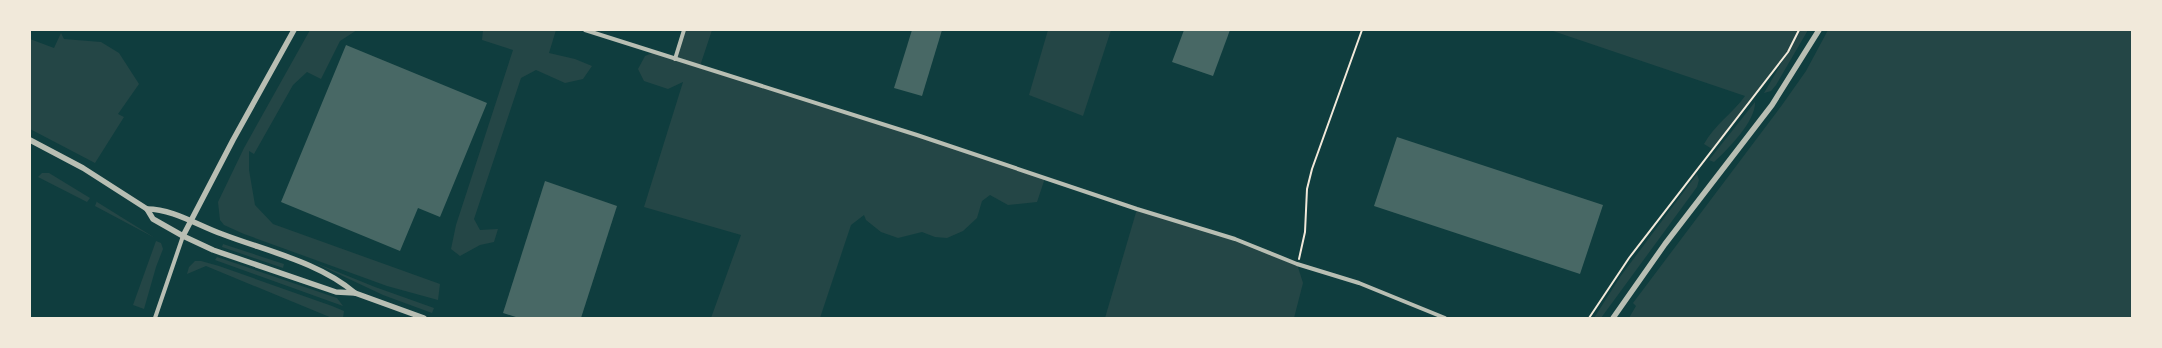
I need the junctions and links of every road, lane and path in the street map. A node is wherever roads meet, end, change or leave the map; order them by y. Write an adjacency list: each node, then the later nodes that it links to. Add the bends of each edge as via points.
1 (294, 30): 10 (street)
2 (585, 30): 7 (street)
3 (684, 30): 7 (street)
4 (1362, 30): 12 (path, via 1312,169 1307,189 1305,232)
5 (1799, 30): 17 (path, via 1788,52 1629,258)
6 (1819, 30): 18 (street, via 1772,105 1664,244)
7 (675, 59): 12 (street, via 1235,239)
8 (30, 140): 9 (street, via 83,168)
9 (147, 208): 10 (street, via 159,209); 11 (street, via 153,219)
10 (190, 221): 11 (street); 13 (street, via 302,263 340,280)
11 (183, 236): 13 (street, via 213,250 336,292); 14 (street)
12 (1298, 264): 16 (street, via 1359,284)
13 (356, 293): 15 (street)
14 (155, 318)
15 (424, 318)
16 (1445, 318)
17 (1588, 318)
18 (1613, 318)

